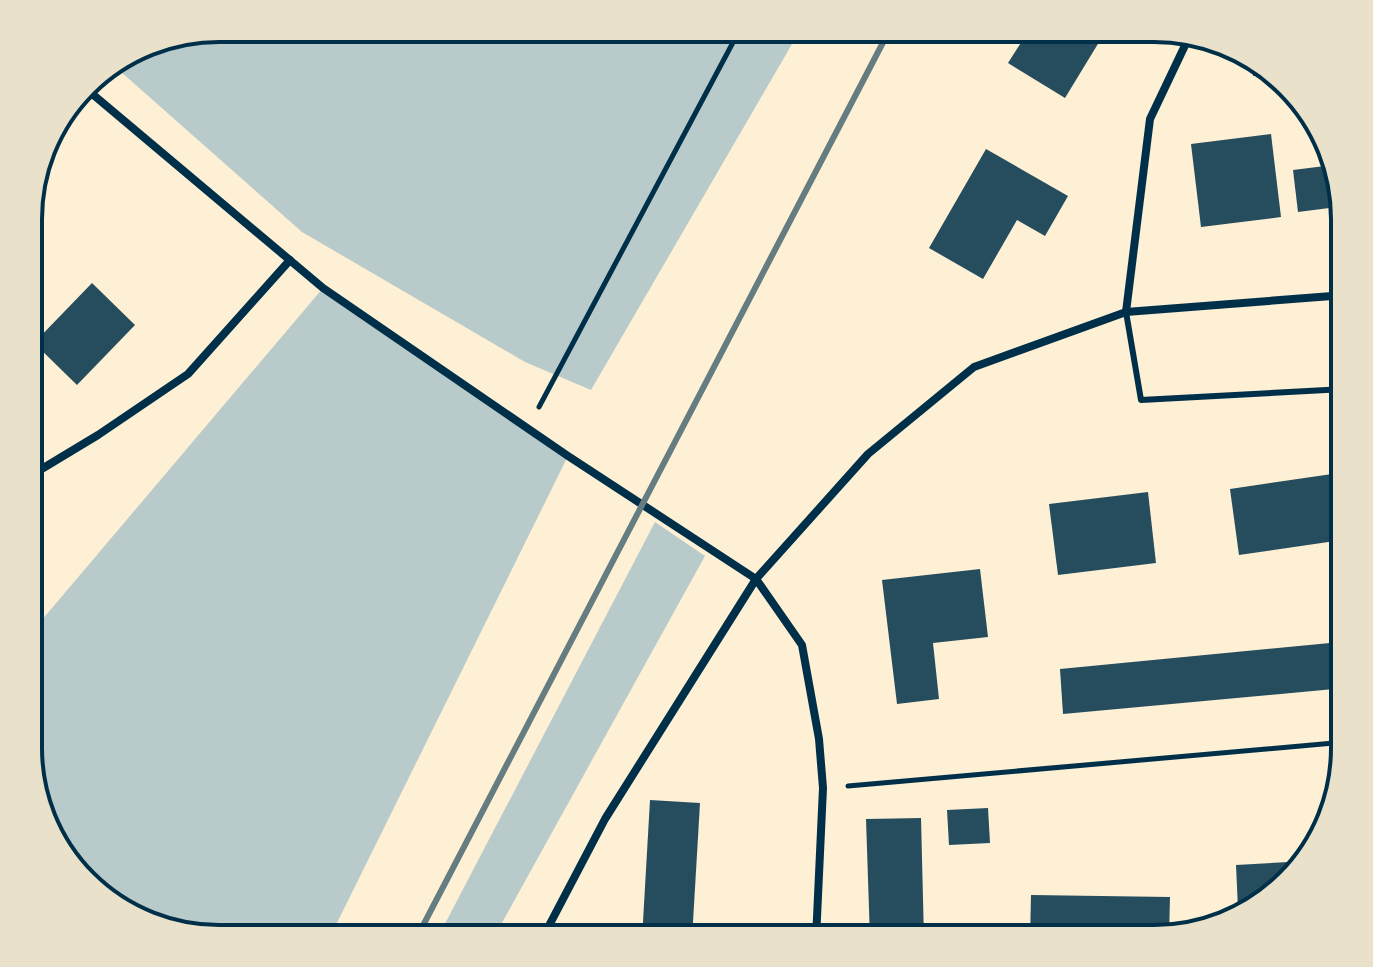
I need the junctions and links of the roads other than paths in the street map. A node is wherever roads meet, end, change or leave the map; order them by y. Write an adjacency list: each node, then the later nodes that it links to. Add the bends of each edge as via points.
1 (1185, 45): 5 (street, via 1150,119)
2 (93, 95): 3 (street)
3 (290, 260): 7 (street, via 188,374); 8 (street, via 528,429)
4 (1331, 296): 5 (street)
5 (1126, 312): 6 (lane, via 1141,400); 8 (street, via 974,367 868,454)
6 (1331, 390)
7 (42, 469)
8 (756, 579): 9 (street, via 605,819); 10 (street, via 802,645 819,739 823,788)
9 (549, 925)
10 (817, 925)

